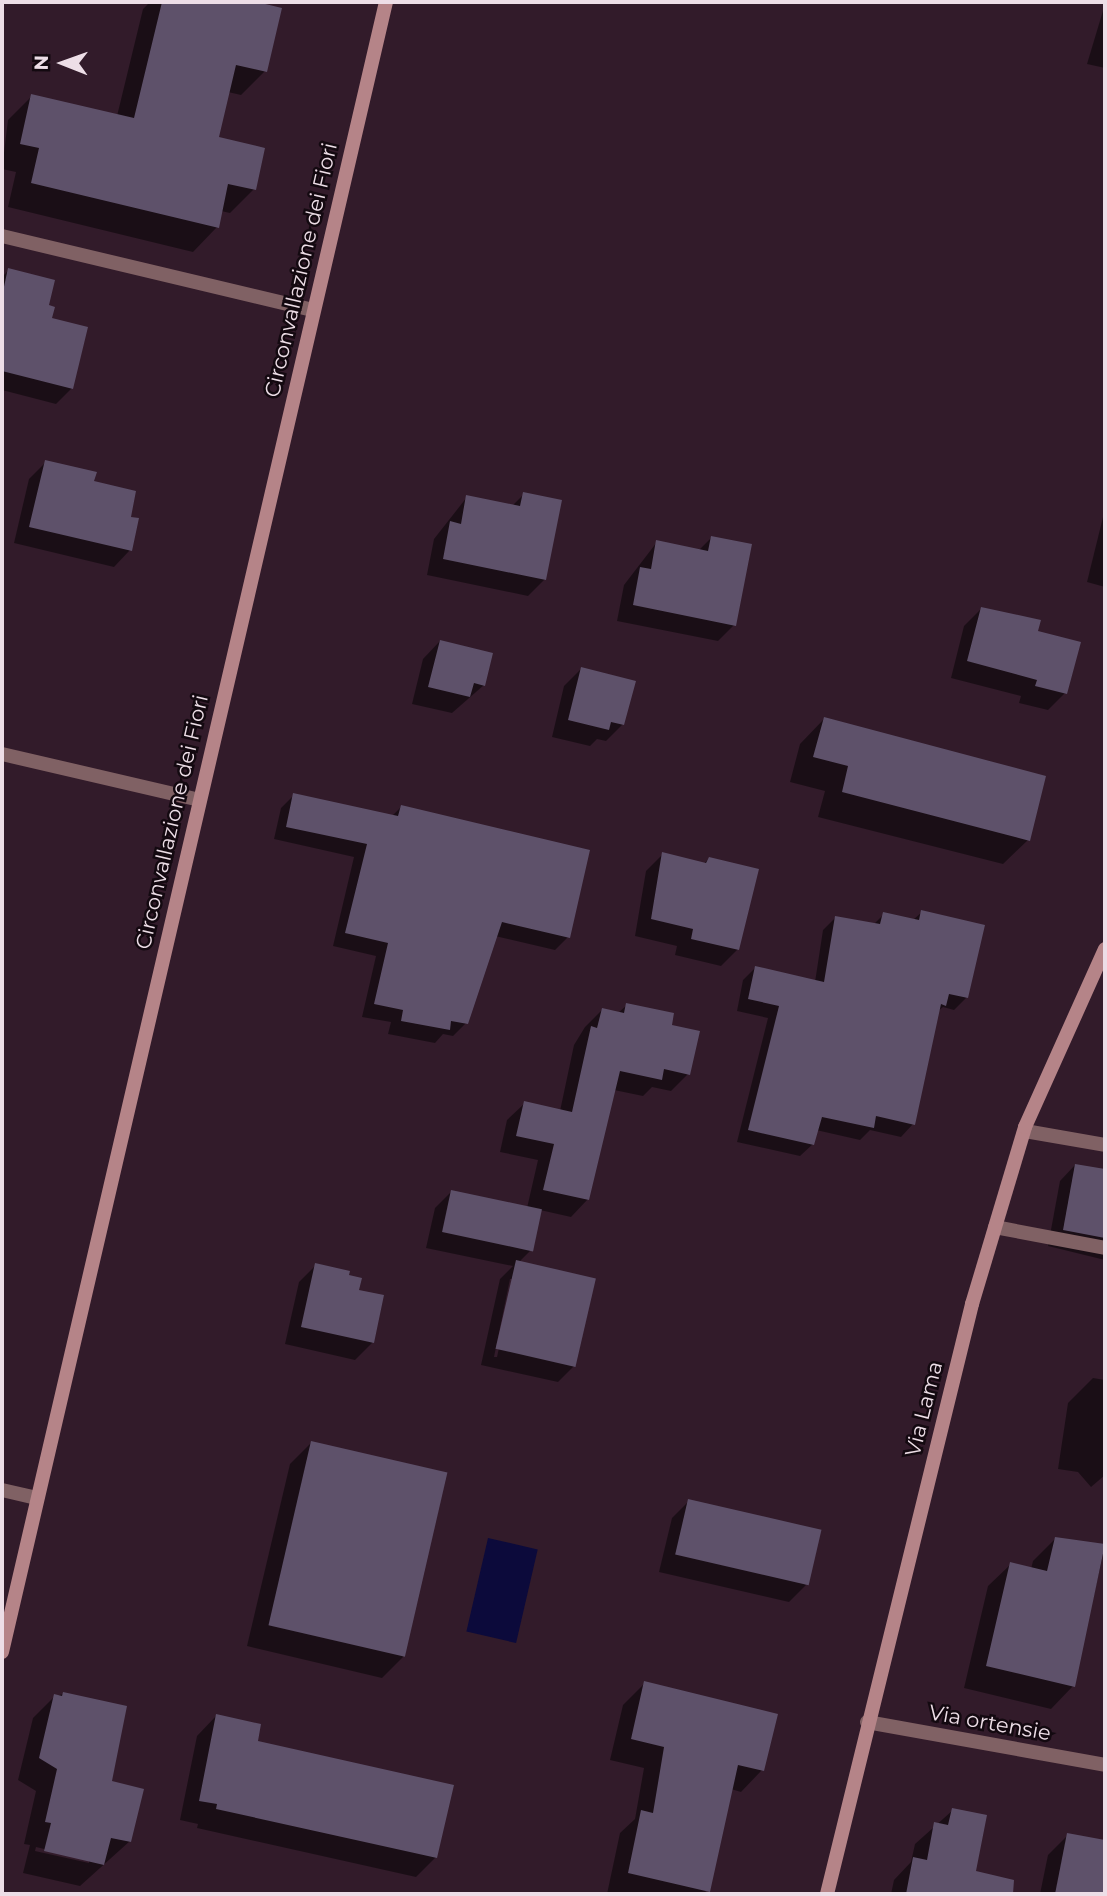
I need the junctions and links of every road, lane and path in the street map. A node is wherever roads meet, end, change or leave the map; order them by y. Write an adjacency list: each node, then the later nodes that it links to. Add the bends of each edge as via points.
1 (386, 2): 3 (street, Circonvallazione dei Fiori)
2 (2, 236): 3 (street)
3 (313, 310): 5 (street, Circonvallazione dei Fiori)
4 (2, 754): 5 (street)
5 (199, 800): 12 (street, Circonvallazione dei Fiori)
6 (1105, 949): 7 (street, Via Lama)
7 (1025, 1131): 8 (street); 9 (street, Via Lama)
8 (1105, 1145)
9 (995, 1227): 10 (street); 14 (street, Via Lama)
10 (1105, 1248)
11 (2, 1490): 12 (street)
12 (36, 1498): 13 (street, Circonvallazione dei Fiori)
13 (2, 1652)
14 (867, 1722): 15 (street, Via ortensie); 16 (street, Via Lama)
15 (1105, 1765)
16 (827, 1894)

